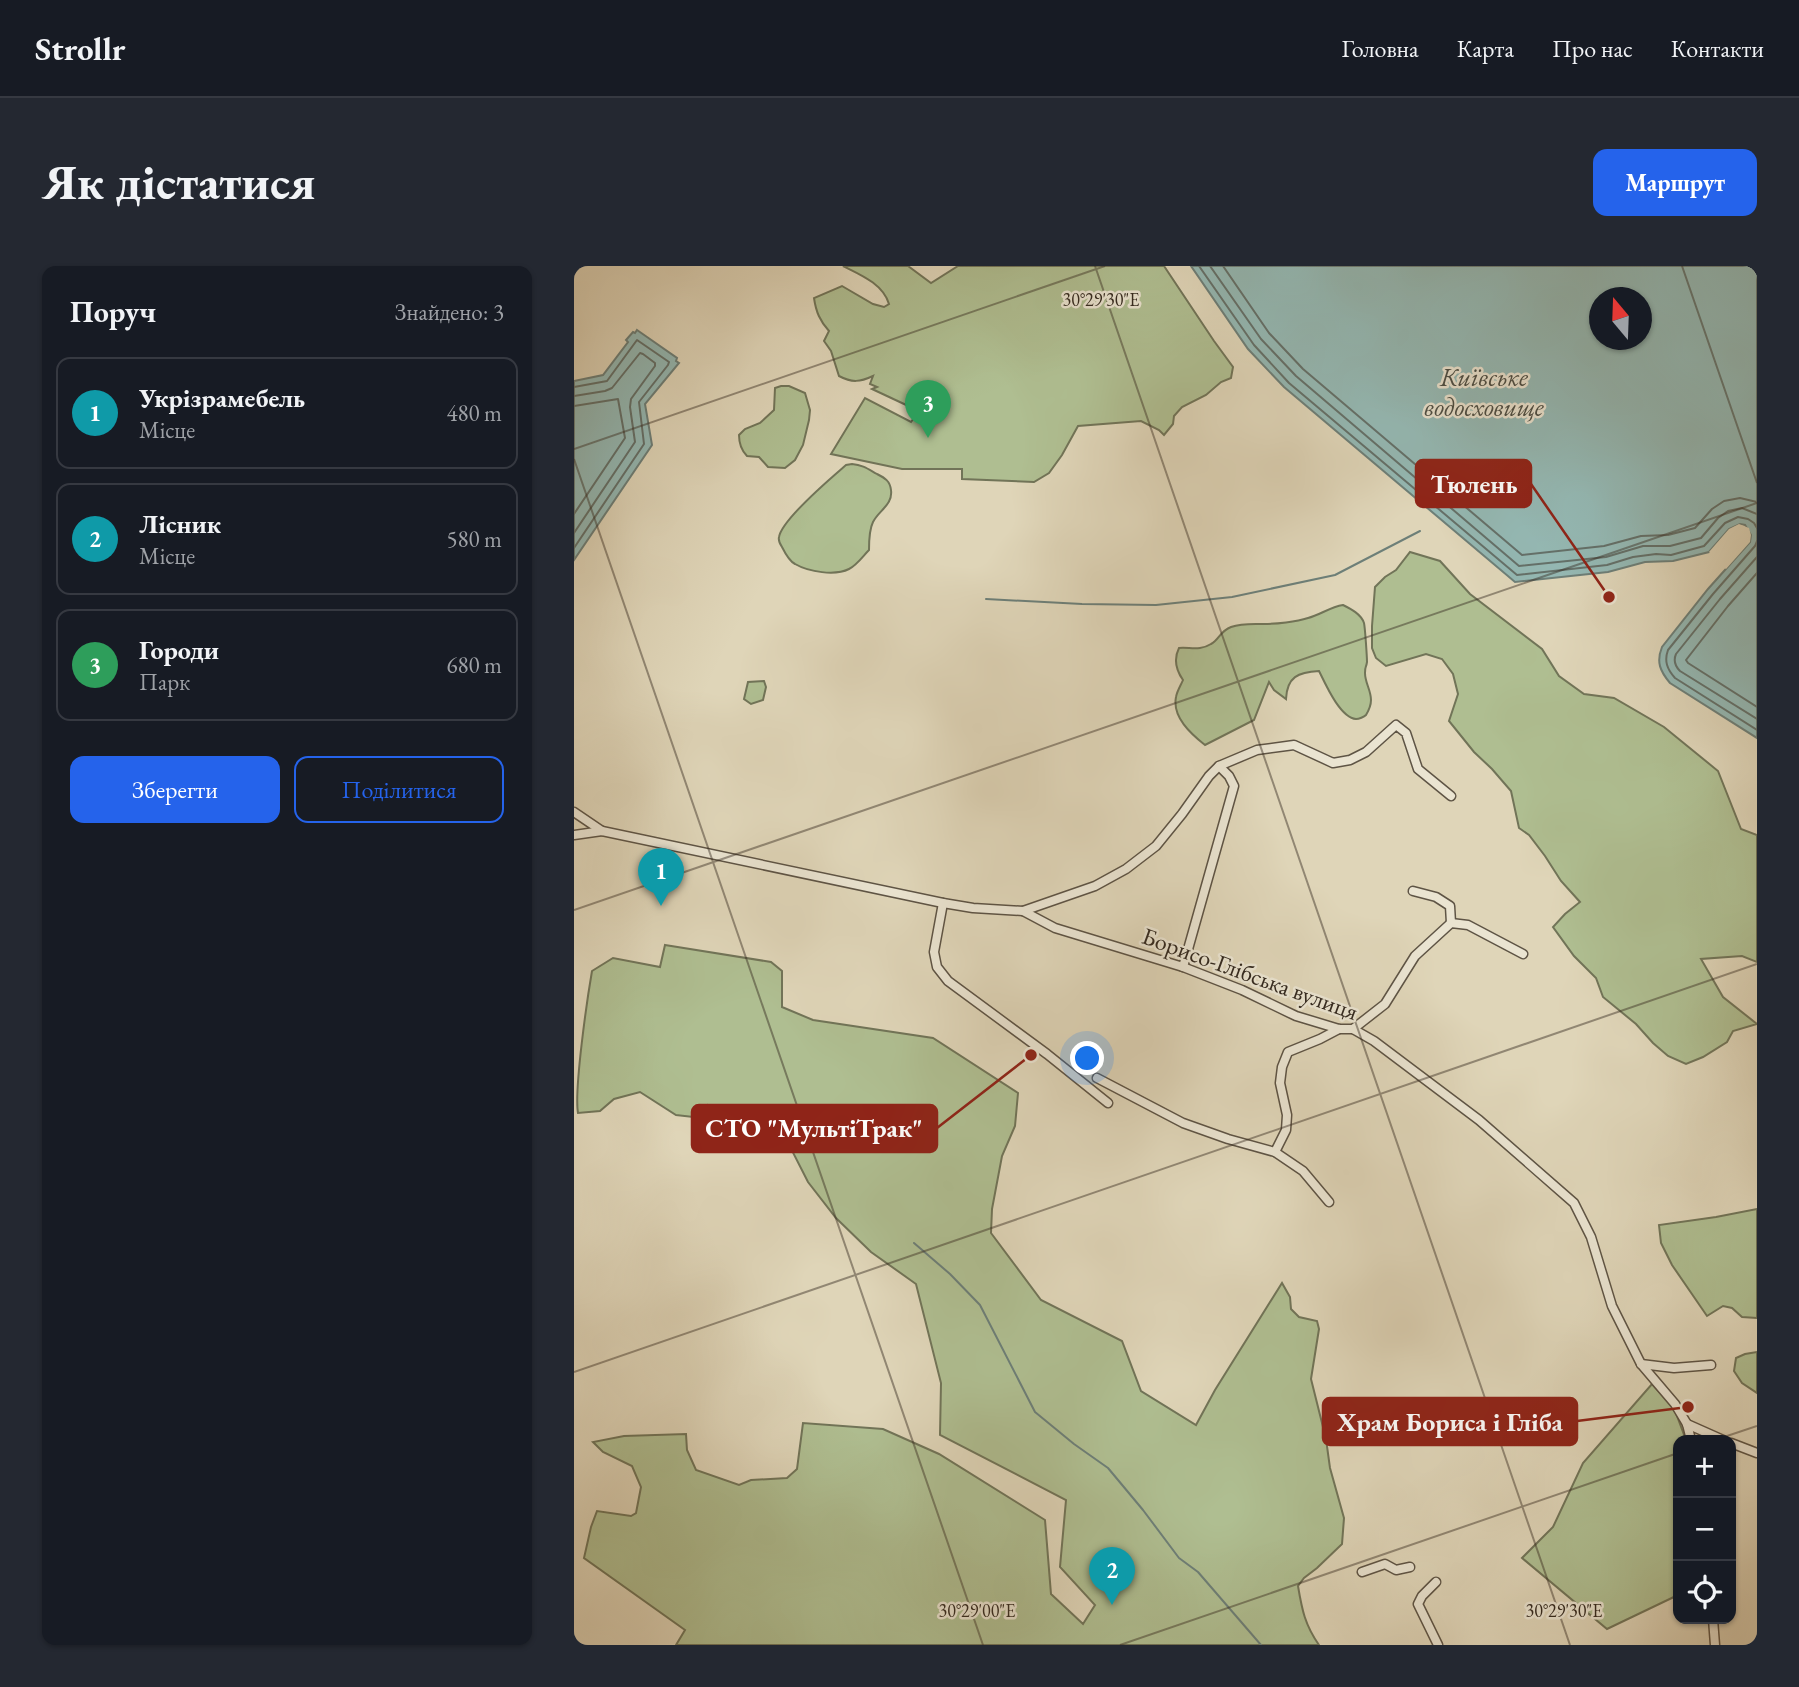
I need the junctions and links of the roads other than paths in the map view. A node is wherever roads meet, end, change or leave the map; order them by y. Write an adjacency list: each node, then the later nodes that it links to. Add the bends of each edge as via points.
1 (1219, 766): 2 (street, via 1257,750 1294,745 1332,763 1350,760 1396,725 1406,733 1418,769); 8 (street, via 1156,846 1126,869 1095,886); 11 (street, via 1234,786)
2 (1451, 796)
3 (574, 812): 4 (street, Борисо-Глібська вулиця)
4 (601, 831): 5 (street, Борисо-Глібська вулиця); 7 (street, Борисо-Глібська вулиця)
5 (574, 835)
6 (1413, 891): 9 (street, via 1450,906)
7 (943, 903): 8 (street, Борисо-Глібська вулиця); 15 (street, via 934,952 936,967 947,981)
8 (1023, 911): 11 (street, Борисо-Глібська вулиця, via 1055,928)
9 (1451, 923): 10 (street, via 1468,925); 13 (street, via 1415,956 1385,1004)
10 (1523, 954)
11 (1183, 967): 12 (street, Борисо-Глібська вулиця, via 1296,1016)
12 (1339, 1029): 13 (street, Борисо-Глібська вулиця); 16 (street, via 1288,1052 1280,1083 1286,1130)
13 (1353, 1029): 18 (street, Борисо-Глібська вулиця, via 1479,1121 1574,1203 1591,1237 1612,1306)
14 (1097, 1078): 16 (street, via 1183,1124)
15 (1108, 1103)
16 (1275, 1152): 17 (street, via 1303,1171)
17 (1329, 1202)
18 (1641, 1364): 19 (street, via 1674,1368); 20 (street, Борисо-Глібська вулиця)
19 (1711, 1365)
20 (1687, 1424): 21 (street, Борисо-Глібська вулиця); 22 (street)
21 (1690, 1435)
22 (1712, 1435)
23 (1736, 1445): 24 (street)
24 (1757, 1453)
25 (1410, 1567): 26 (street, via 1396,1570 1385,1564)
26 (1362, 1573)
27 (1436, 1582): 29 (street, via 1418,1605)
28 (1713, 1624): 30 (street)
29 (1438, 1645)
30 (1715, 1645)

